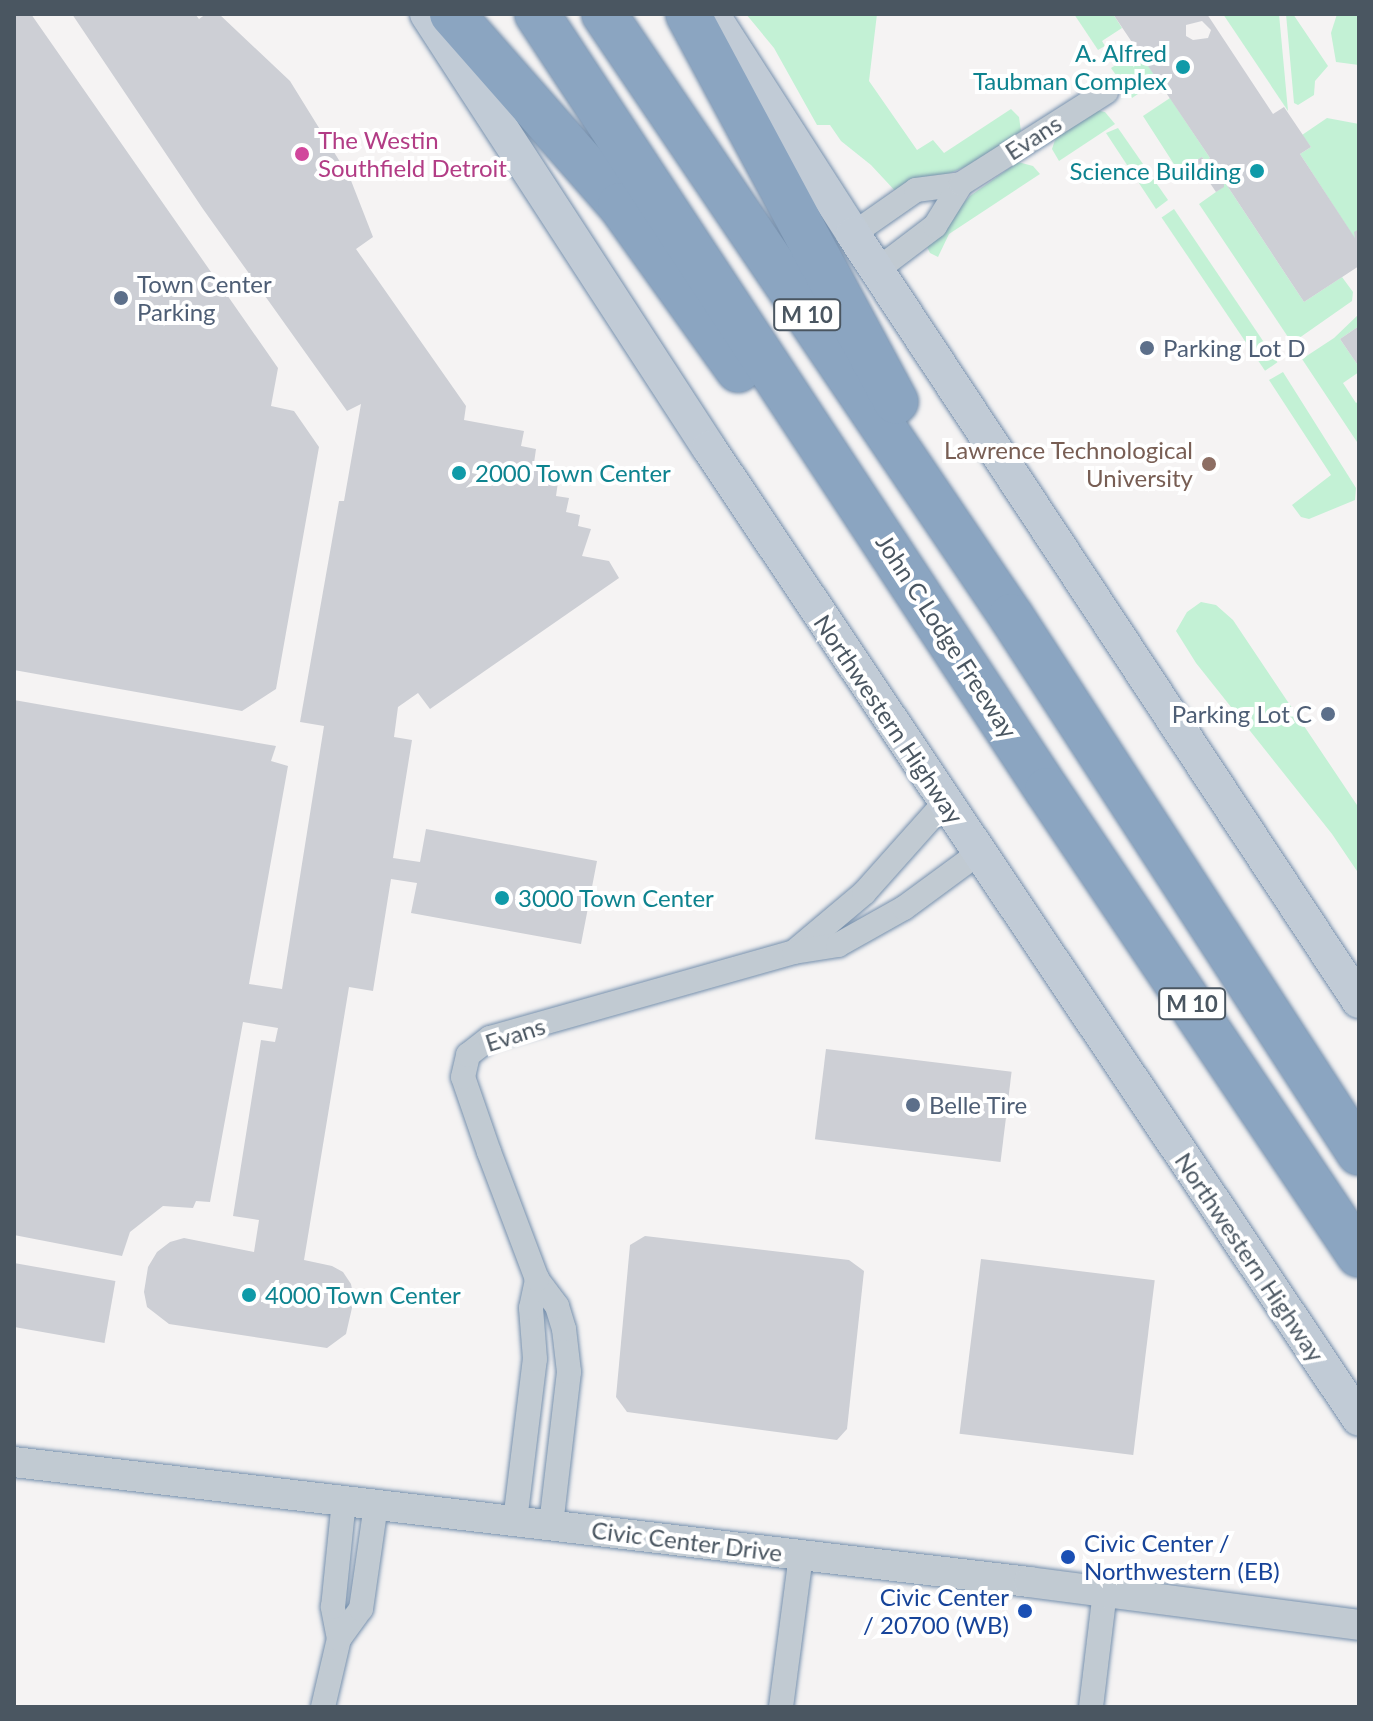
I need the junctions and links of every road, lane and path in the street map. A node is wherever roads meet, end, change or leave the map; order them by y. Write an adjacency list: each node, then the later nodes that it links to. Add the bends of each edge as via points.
1 (427, 14): 13 (main road, Northwestern Highway)
2 (452, 14): 11 (highway, via 620,205 855,534)
3 (537, 14): 11 (highway, John C Lodge Freeway / M 10)
4 (604, 14): 12 (highway, M 10)
5 (688, 14): 12 (highway)
6 (712, 14): 9 (main road)
7 (1106, 92): 8 (street, Evans)
8 (961, 184): 9 (street, Evans, via 916,190); 10 (street, Evans, via 935,226)
9 (853, 234): 10 (main road)
10 (877, 270): 16 (main road)
11 (914, 586): 18 (highway, John C Lodge Freeway / M 10)
12 (1011, 616): 17 (highway, M 10)
13 (945, 802): 14 (main road, Northwestern Highway); 15 (street, Evans, via 864,893)
14 (979, 853): 15 (street, Evans, via 857,936 838,945); 20 (main road, Northwestern Highway)
15 (794, 952): 19 (street, Evans, via 490,1038 468,1055 463,1077)
16 (1359, 1001)
17 (1359, 1153)
18 (1359, 1255)
19 (537, 1279): 24 (street, Evans, via 531,1308 535,1359); 25 (street, Evans, via 557,1306 568,1351)
20 (1359, 1419)
21 (14, 1462): 22 (street, Civic Center Drive)
22 (344, 1501): 23 (street, Civic Center Drive); 29 (street, via 333,1607)
23 (376, 1505): 24 (street, Civic Center Drive); 29 (street, via 361,1609)
24 (515, 1521): 25 (street, Civic Center Drive)
25 (551, 1525): 26 (street, Civic Center Drive)
26 (801, 1555): 27 (street, Civic Center Drive); 31 (street)
27 (1105, 1591): 28 (street, Civic Center Drive); 32 (street)
28 (1359, 1625)
29 (339, 1639): 30 (street)
30 (323, 1707)
31 (781, 1707)
32 (1091, 1707)

